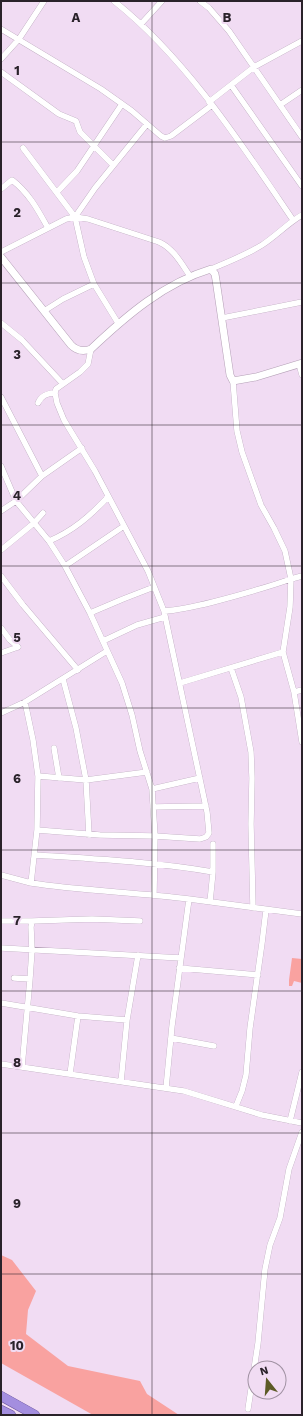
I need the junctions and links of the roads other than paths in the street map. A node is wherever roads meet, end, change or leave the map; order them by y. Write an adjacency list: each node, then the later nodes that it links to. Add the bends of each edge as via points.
1 (44, 1): 7 (street)
2 (114, 1): 5 (street)
3 (162, 1): 5 (street)
4 (200, 1): 10 (street, via 229,31)
5 (141, 24): 14 (street, via 176,60)
6 (1, 29): 7 (street)
7 (19, 39): 9 (street); 15 (street)
8 (302, 41): 10 (street)
9 (1, 59)
10 (254, 67): 12 (street); 16 (street)
11 (1, 72): 19 (street, via 59,114 76,121 80,132)
12 (231, 85): 14 (street); 22 (street)
13 (302, 90): 16 (street)
14 (210, 103): 17 (street, via 171,136 165,138); 27 (street)
15 (122, 104): 17 (street); 19 (street)
16 (280, 105): 18 (street)
17 (147, 124): 21 (street)
18 (302, 137)
19 (94, 146): 21 (street); 24 (street, via 77,171)
20 (23, 148): 24 (street)
21 (113, 165): 26 (street)
22 (302, 186)
23 (1, 189): 28 (street, via 12,180 22,188)
24 (57, 192): 26 (street)
25 (302, 215): 27 (street)
26 (76, 217): 28 (street); 32 (street, via 168,246); 33 (street, via 84,257)
27 (293, 220): 31 (street, via 262,245)
28 (48, 228): 29 (street)
29 (1, 252)
30 (1, 257): 35 (street)
31 (211, 269): 32 (street); 36 (street, via 215,274)
32 (190, 276): 38 (street, via 137,308)
33 (94, 284): 35 (street); 38 (street)
34 (302, 302): 36 (street)
35 (44, 311): 39 (street, via 74,348 81,351)
36 (222, 318): 42 (street)
37 (1, 323): 43 (street, via 22,340)
38 (118, 323): 39 (street)
39 (91, 349): 43 (street, via 88,364)
40 (300, 364): 41 (street); 42 (street, via 256,378)
41 (302, 375)
42 (233, 381): 61 (street, via 237,431 242,452 261,505 285,551)
43 (63, 384): 44 (street)
44 (55, 393): 46 (street, via 48,393); 47 (street, via 64,420)
45 (1, 397): 49 (street)
46 (38, 403)
47 (82, 448): 49 (street); 50 (street)
48 (1, 466): 51 (street)
49 (42, 476): 51 (street)
50 (108, 497): 55 (street); 56 (street, via 76,528)
51 (16, 501): 52 (street); 54 (street)
52 (1, 511)
53 (43, 513): 54 (street)
54 (34, 523): 56 (street); 57 (street)
55 (124, 526): 58 (street); 62 (street)
56 (49, 541): 58 (street)
57 (1, 550)
58 (65, 566): 63 (street)
59 (1, 576): 71 (street)
60 (302, 576): 61 (street)
61 (291, 579): 64 (street, via 246,594); 68 (street, via 290,607)
62 (154, 587): 63 (street); 64 (street)
63 (90, 613): 66 (street)
64 (165, 614): 66 (street); 73 (street)
65 (1, 628): 69 (street, via 18,647)
66 (103, 641): 67 (street)
67 (108, 650): 71 (street); 80 (street, via 124,689)
68 (283, 652): 70 (street); 75 (street)
69 (1, 654)
70 (231, 668): 73 (street); 100 (street, via 241,697 251,752)
71 (78, 670): 72 (street)
72 (63, 680): 76 (street); 84 (street)
73 (180, 683): 83 (street)
74 (302, 690): 75 (street)
75 (294, 692): 78 (street)
76 (25, 702): 77 (street); 81 (street)
77 (1, 713)
78 (302, 742)
79 (54, 748): 82 (street)
80 (147, 772): 84 (street); 85 (street)
81 (38, 776): 82 (street); 88 (street)
82 (59, 778): 84 (street)
83 (200, 778): 85 (street); 86 (street)
84 (86, 780): 89 (street)
85 (152, 788): 87 (street)
86 (206, 806): 87 (street); 90 (street, via 209,828 206,837 200,839)
87 (153, 807): 90 (street)
88 (36, 830): 89 (street); 92 (street)
89 (89, 835): 90 (street)
90 (155, 836): 93 (street)
91 (212, 844): 94 (street)
92 (34, 855): 93 (street); 96 (street)
93 (154, 865): 94 (street); 97 (street)
94 (213, 872): 99 (street)
95 (1, 877): 96 (street)
96 (31, 883): 97 (street)
97 (154, 894): 98 (street)
98 (189, 899): 99 (street); 109 (street)
99 (210, 902): 100 (street)
100 (253, 908): 101 (street)
101 (266, 910): 102 (street); 111 (street)
102 (302, 914)
103 (1, 921): 104 (street)
104 (32, 921): 105 (street); 107 (street)
105 (140, 921)
106 (1, 948): 107 (street)
107 (32, 950): 108 (street); 113 (street)
108 (138, 955): 109 (street); 117 (street)
109 (181, 958): 110 (street)
110 (179, 968): 111 (street); 118 (street)
111 (258, 975): 126 (street, via 246,1075)
112 (14, 978): 113 (street)
113 (30, 979): 115 (street)
114 (1, 1003): 115 (street)
115 (28, 1007): 116 (street); 121 (street)
116 (78, 1016): 117 (street); 123 (street)
117 (127, 1020): 124 (street)
118 (171, 1038): 119 (street); 125 (street)
119 (214, 1046)
120 (1, 1064): 121 (street)
121 (22, 1067): 123 (street)
122 (302, 1072): 127 (street)
123 (70, 1074): 124 (street)
124 (121, 1082): 125 (street)
125 (166, 1088): 126 (street)
126 (236, 1106): 127 (street)
127 (290, 1121): 128 (street)
128 (302, 1123)
129 (302, 1132): 131 (street, via 289,1169 280,1218 265,1269)
130 (1, 1396): 134 (highway)
131 (248, 1409)
132 (1, 1410): 133 (highway)
133 (11, 1415)
134 (35, 1415)

